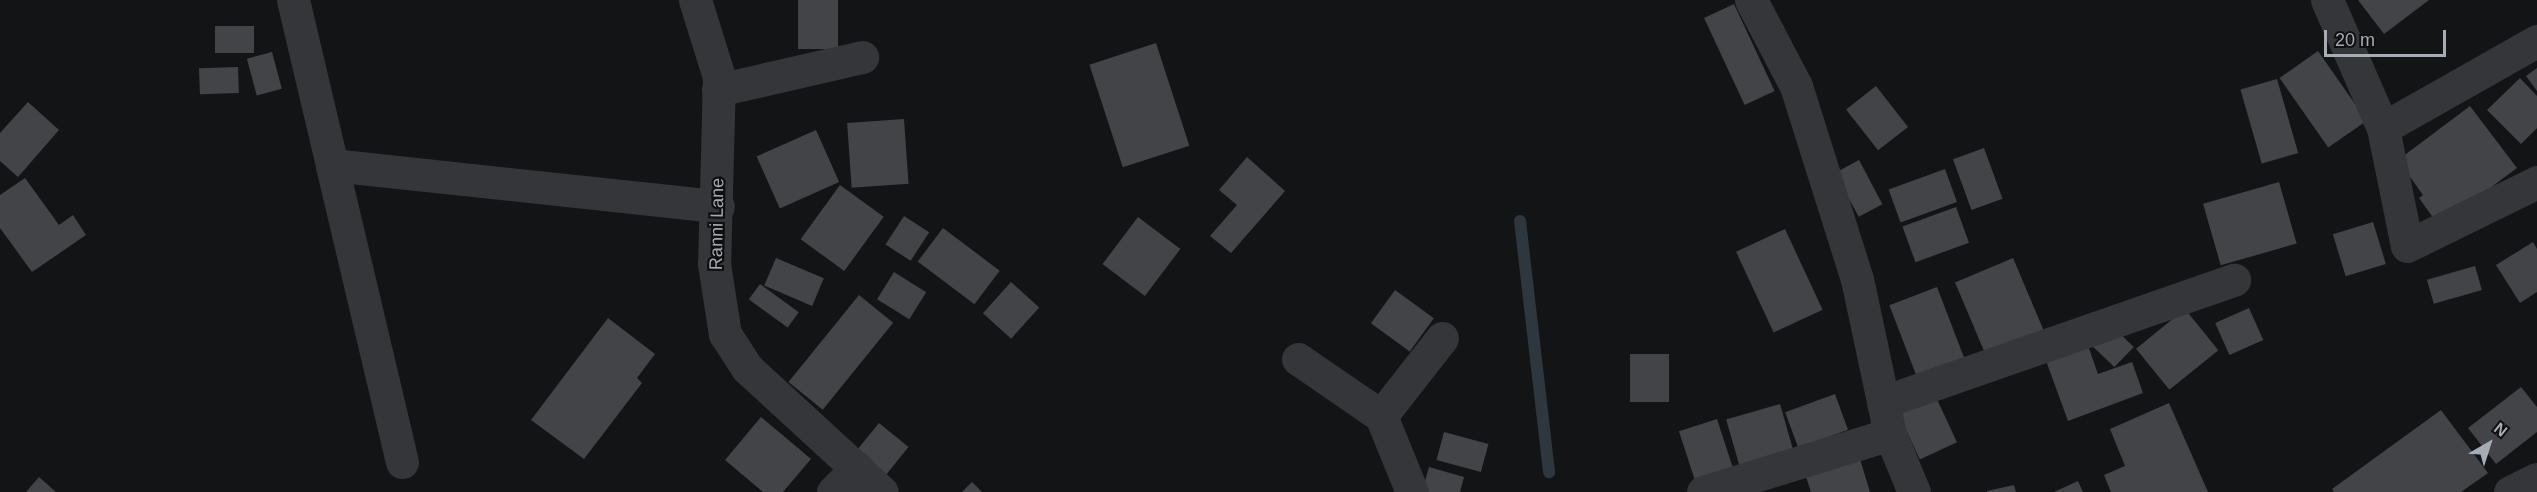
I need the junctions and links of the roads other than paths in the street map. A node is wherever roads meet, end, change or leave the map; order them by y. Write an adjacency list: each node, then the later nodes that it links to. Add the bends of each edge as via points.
1 (293, 0): 9 (street)
2 (695, 0): 7 (street, Ranni Lane, via 719,77)
3 (1751, 0): 15 (street, via 1796,86 1857,279)
4 (2327, 0): 8 (street)
5 (2537, 41): 8 (street)
6 (862, 57): 7 (street)
7 (718, 90): 11 (street, Ranni Lane)
8 (2383, 128): 10 (street, via 2407,246)
9 (332, 165): 11 (street); 18 (street)
10 (2537, 182)
11 (718, 206): 19 (street, Ranni Lane, via 714,264 725,334 747,368)
12 (2234, 280): 15 (street)
13 (1442, 338): 16 (street)
14 (1298, 359): 16 (street)
15 (1883, 402): 17 (street)
16 (1381, 416): 23 (street)
17 (1890, 434): 24 (street); 25 (street)
18 (402, 462)
19 (857, 468): 21 (street); 22 (street, Ranni Lane)
20 (2537, 479): 26 (street)
21 (833, 492)
22 (882, 492)
23 (1412, 492)
24 (1703, 492)
25 (1914, 492)
26 (2510, 492)

